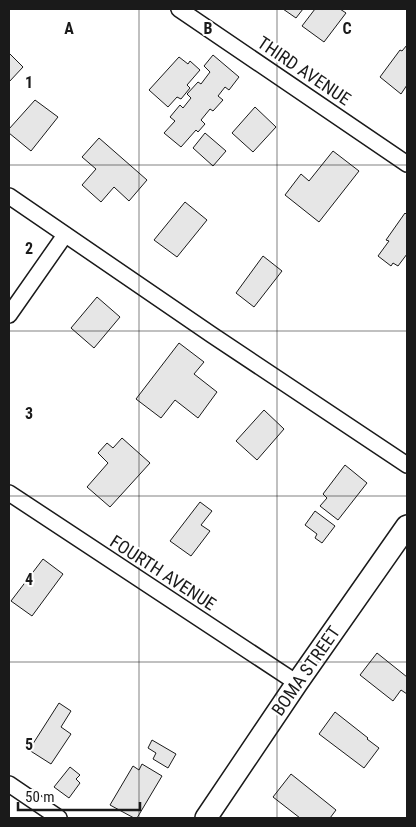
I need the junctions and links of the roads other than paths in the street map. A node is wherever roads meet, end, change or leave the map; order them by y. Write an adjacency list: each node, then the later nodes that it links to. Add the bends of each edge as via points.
1 (179, 9): 2 (street, THIRD AVENUE)
2 (407, 164)
3 (9, 196): 4 (street)
4 (65, 235): 5 (street); 6 (street)
5 (9, 316)
6 (407, 465)
7 (9, 493): 9 (street, FOURTH AVENUE)
8 (407, 526): 9 (street, BOMA STREET)
9 (297, 683): 12 (street, BOMA STREET)
10 (9, 784): 11 (street)
11 (59, 818)
12 (206, 818)

